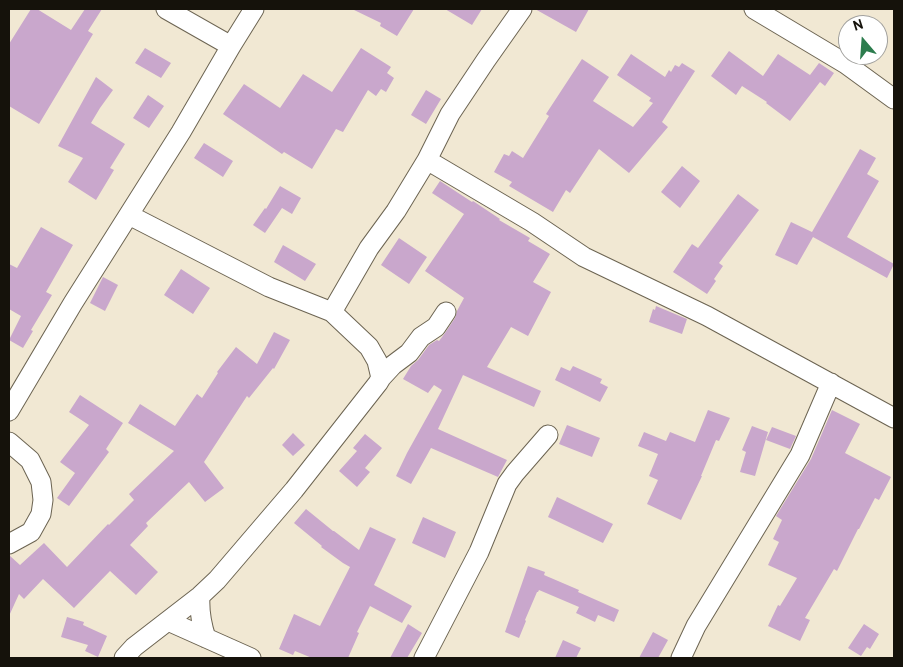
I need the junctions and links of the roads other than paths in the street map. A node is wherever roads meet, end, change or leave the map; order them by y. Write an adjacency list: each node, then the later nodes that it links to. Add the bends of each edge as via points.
1 (166, 9): 5 (street)
2 (254, 9): 5 (street)
3 (522, 9): 7 (street, via 450,114)
4 (754, 9): 6 (street, via 846,64)
5 (230, 46): 8 (street)
6 (894, 99)
7 (427, 160): 9 (street, via 369,248); 12 (street, via 584,257 707,316)
8 (129, 215): 9 (street, via 269,287); 13 (street)
9 (332, 312): 11 (street, via 369,347)
10 (446, 312): 11 (street, via 436,327 421,337 409,354)
11 (381, 378): 18 (street, via 294,490)
12 (831, 383): 14 (street); 24 (street, via 800,455 696,626)
13 (9, 410)
14 (894, 418)
15 (548, 435): 23 (street, via 508,484 479,552)
16 (9, 442): 17 (street, via 30,460 42,482 43,500 41,514 30,532)
17 (9, 544)
18 (200, 596): 19 (street); 20 (street, via 199,610)
19 (168, 621): 20 (street); 21 (street, via 134,646)
20 (206, 638): 22 (street)
21 (124, 658)
22 (251, 658)
23 (424, 658)
24 (681, 658)

